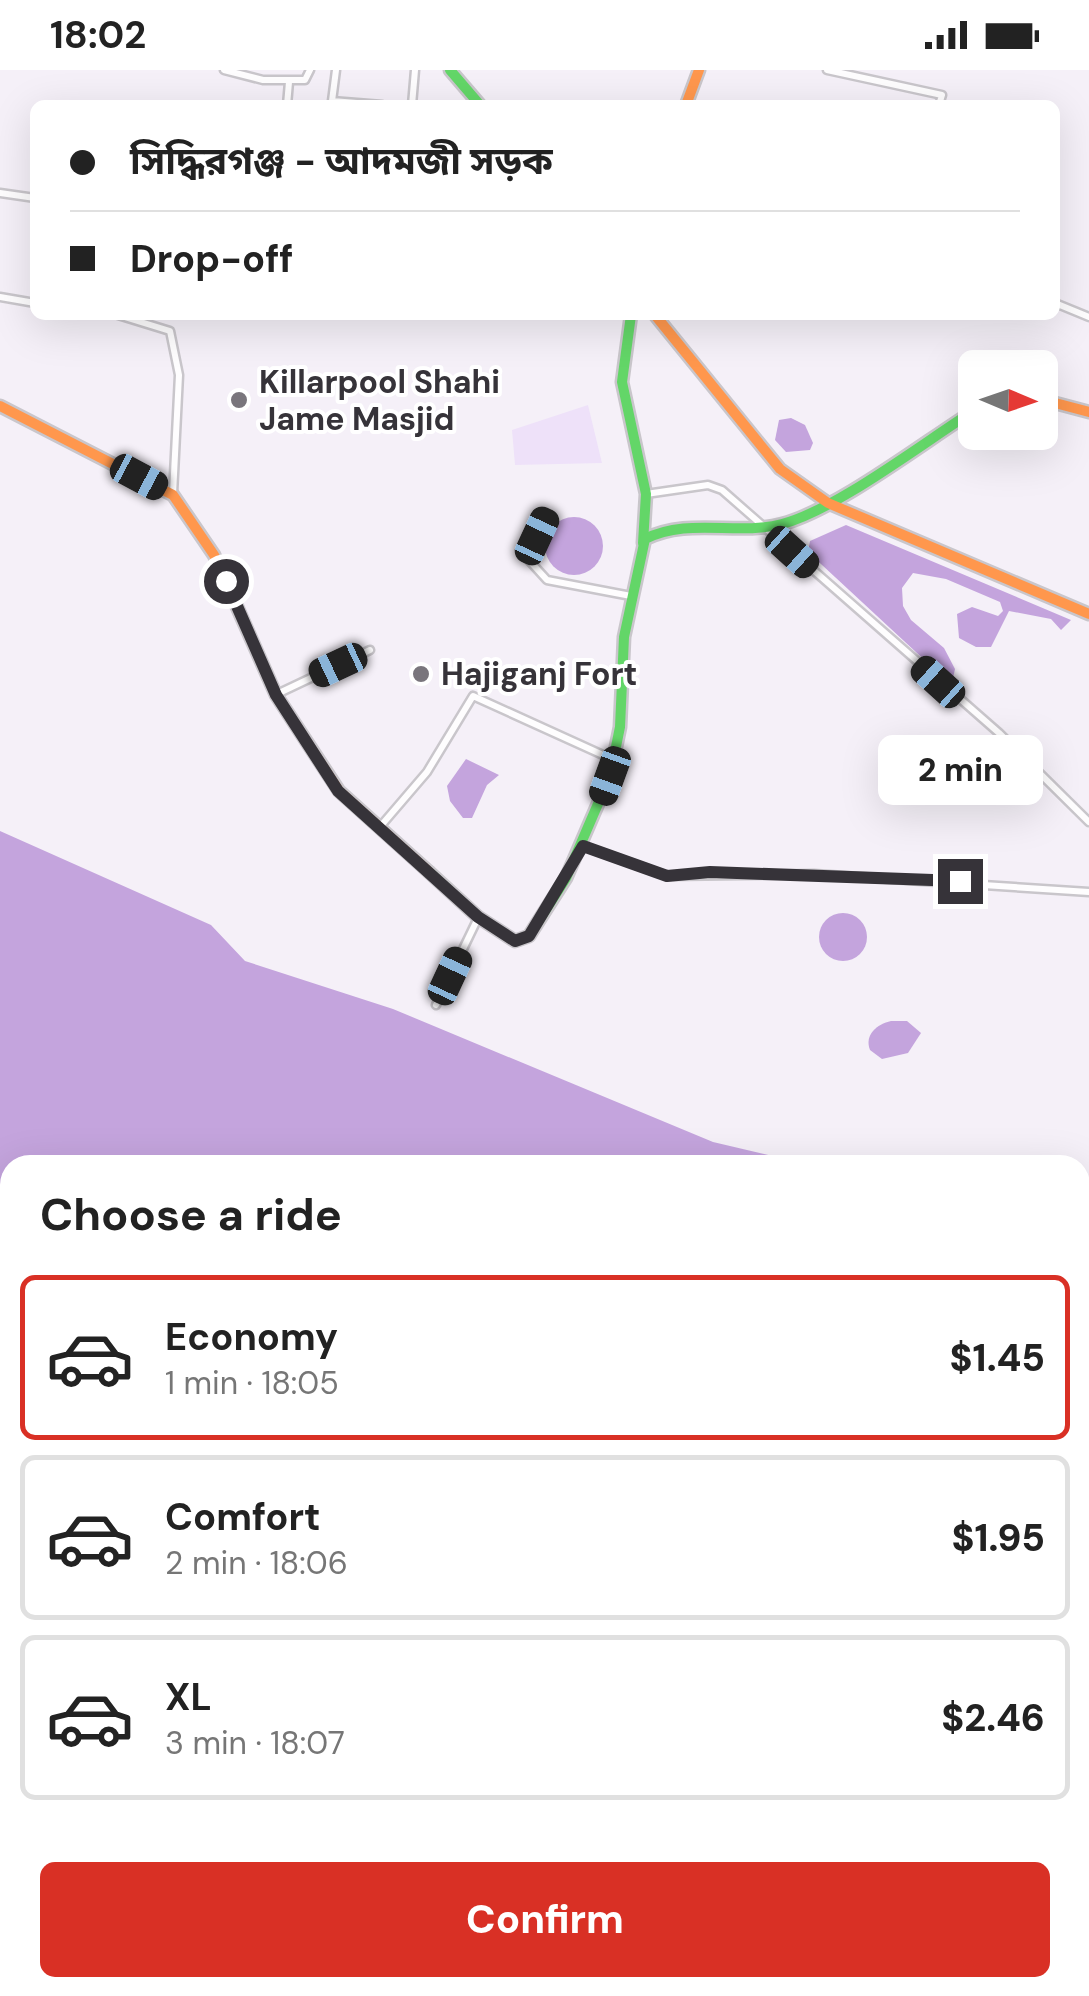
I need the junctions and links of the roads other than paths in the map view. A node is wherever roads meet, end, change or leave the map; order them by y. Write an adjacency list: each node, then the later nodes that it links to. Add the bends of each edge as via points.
1 (224, 70): 8 (street)
2 (310, 70): 8 (street, via 305,80)
3 (336, 70): 10 (street)
4 (414, 70): 11 (street)
5 (450, 70): 12 (main road)
6 (699, 70): 13 (main road)
7 (827, 70): 14 (street, via 942,95)
8 (288, 82): 9 (street)
9 (287, 100)
10 (332, 100)
11 (412, 100)
12 (476, 100)
13 (688, 100)
14 (940, 100)
15 (0, 193): 16 (street)
16 (30, 197)
17 (0, 297): 18 (street)
18 (30, 302)
19 (1060, 305): 20 (street)
20 (1089, 317)
21 (134, 320): 29 (street, via 170,331 179,376)
22 (630, 320): 28 (main road, via 622,382)
23 (659, 320): 30 (main road, via 780,469)
24 (1058, 404): 26 (main road)
25 (0, 406): 29 (main road)
26 (1089, 412)
27 (958, 421): 30 (main road)
28 (646, 494): 32 (street, via 714,486); 33 (main road)
29 (173, 495): 37 (main road, via 214,555)
30 (828, 503): 32 (main road); 35 (main road)
31 (547, 514): 34 (street, via 526,557 547,580)
32 (766, 528): 33 (main road, via 667,528); 39 (street, via 999,733)
33 (643, 542): 34 (main road)
34 (632, 596): 38 (main road)
35 (1089, 614)
36 (370, 650): 37 (street)
37 (276, 695): 40 (main road, via 338,791)
38 (615, 760): 40 (street, via 473,696 427,772); 41 (main road)
39 (1089, 822)
40 (378, 830): 43 (main road)
41 (583, 846): 42 (street, via 667,876 814,874); 43 (main road, via 522,941 506,938)
42 (1089, 892)
43 (478, 917): 44 (street)
44 (436, 1005)

